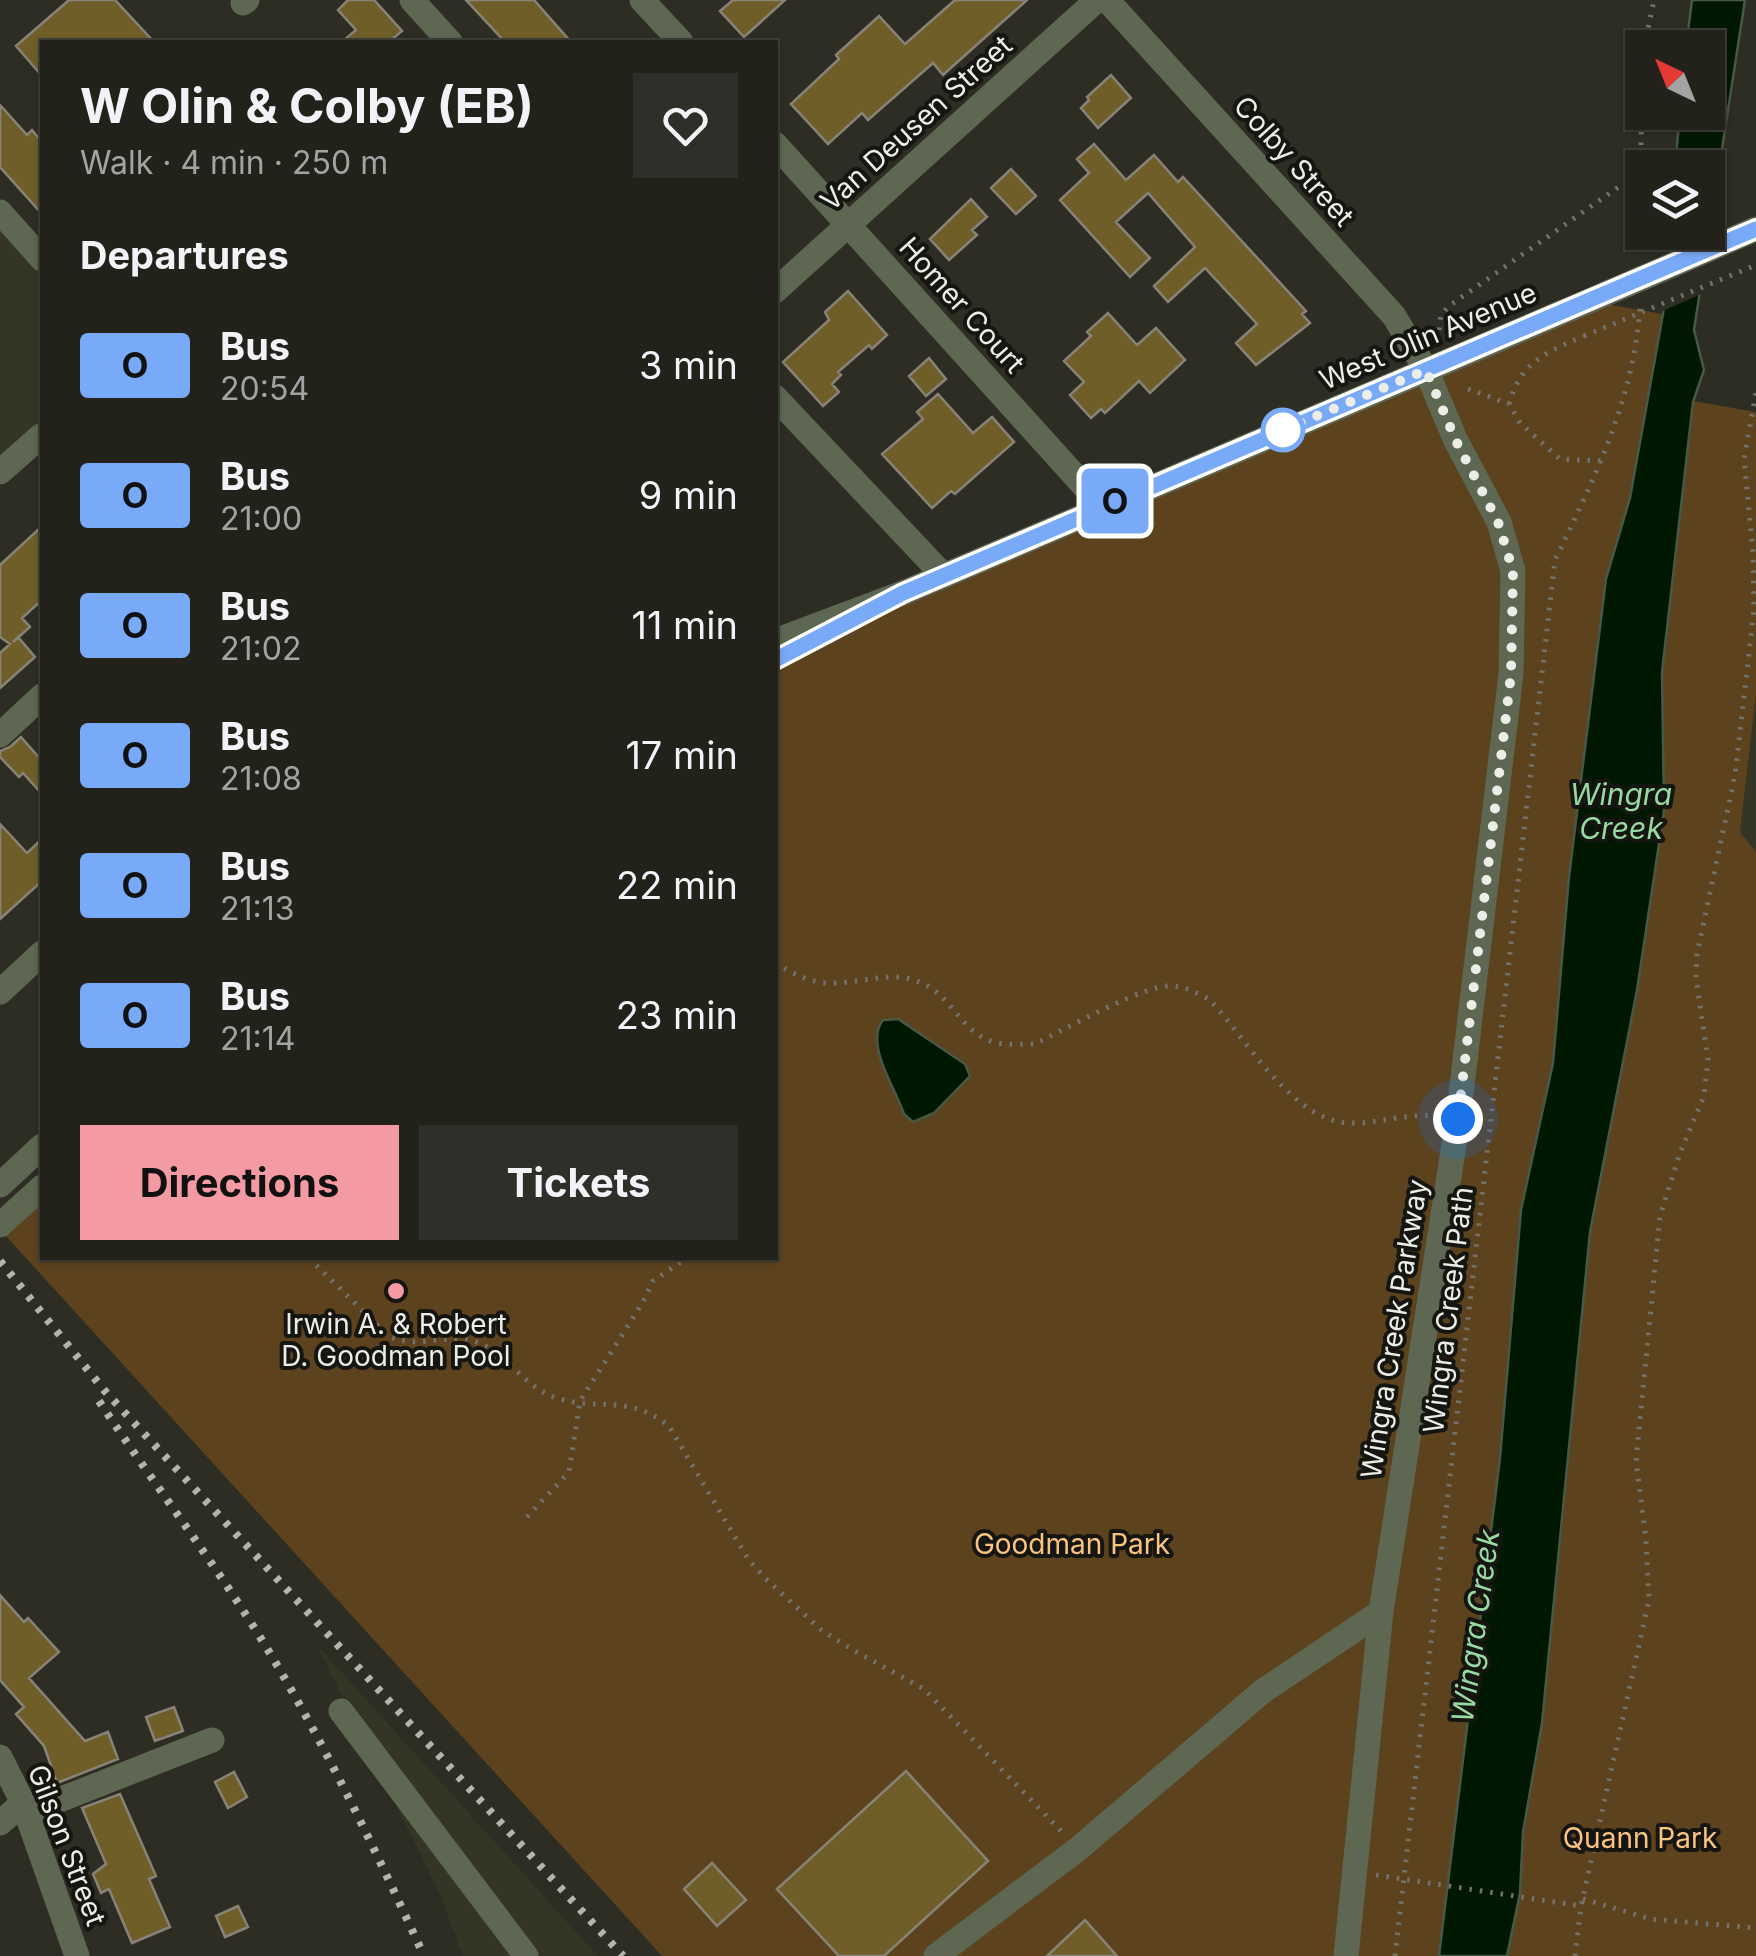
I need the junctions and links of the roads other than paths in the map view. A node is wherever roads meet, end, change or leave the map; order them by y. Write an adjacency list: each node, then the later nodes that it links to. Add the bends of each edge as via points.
1 (412, 0): 5 (street)
2 (642, 0): 6 (street)
3 (1097, 0): 9 (street, Van Deusen Street)
4 (1107, 0): 13 (street, Colby Street, via 1394,316)
5 (448, 40)
6 (679, 40)
7 (778, 147): 9 (street, Homer Court)
8 (0, 212): 11 (street)
9 (849, 224): 12 (street, Van Deusen Street); 17 (street, Homer Court)
10 (1756, 230): 13 (street, West Olin Avenue, bridge)
11 (40, 258)
12 (778, 287)
13 (1426, 370): 17 (street, West Olin Avenue); 30 (street, Wingra Creek Parkway, via 1498,522 1513,571 1511,674 1458,1119)
14 (778, 400): 18 (street)
15 (40, 436): 16 (street)
16 (0, 472)
17 (1103, 506): 18 (street, West Olin Avenue)
18 (944, 576): 19 (street, West Olin Avenue)
19 (903, 593): 20 (street, West Olin Avenue); 21 (street, West Olin Avenue)
20 (778, 640)
21 (778, 658)
22 (40, 698): 23 (street)
23 (0, 735)
24 (40, 955): 25 (street)
25 (0, 992)
26 (40, 1148): 27 (street)
27 (0, 1185)
28 (40, 1189): 29 (street)
29 (0, 1225)
30 (1380, 1612): 38 (street, via 1262,1692 1078,1849); 39 (street, Wingra Creek Parkway)
31 (341, 1710): 37 (street)
32 (212, 1740): 34 (street)
33 (0, 1756): 34 (street, Gilson Street)
34 (24, 1808): 35 (street); 36 (street, Gilson Street)
35 (0, 1823)
36 (77, 1956)
37 (526, 1956)
38 (936, 1956)
39 (1346, 1956)

